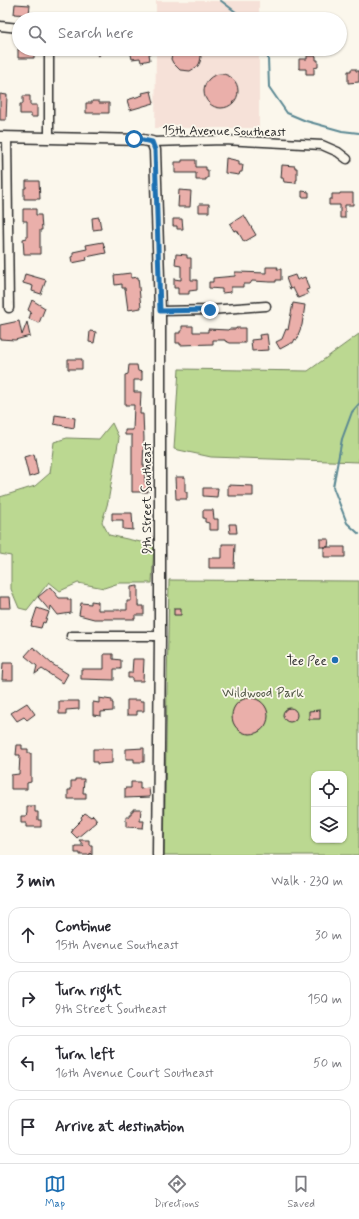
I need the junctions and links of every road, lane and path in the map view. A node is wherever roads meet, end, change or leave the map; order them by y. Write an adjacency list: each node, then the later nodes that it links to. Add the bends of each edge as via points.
1 (0, 26): 2 (street)
2 (12, 27)
3 (49, 56): 5 (street)
4 (4, 137): 5 (street, 15th Avenue Southeast); 9 (street)
5 (49, 137): 6 (street, 15th Avenue Southeast)
6 (152, 142): 7 (street, 15th Avenue Southeast, via 224,140 322,145); 10 (street, 9th Street Southeast, via 155,150)
7 (347, 159)
8 (266, 306): 10 (street)
9 (9, 308)
10 (160, 311): 12 (street, 9th Street Southeast)
11 (71, 636): 12 (street)
12 (160, 636): 13 (street, 9th Street Southeast)
13 (158, 855)

